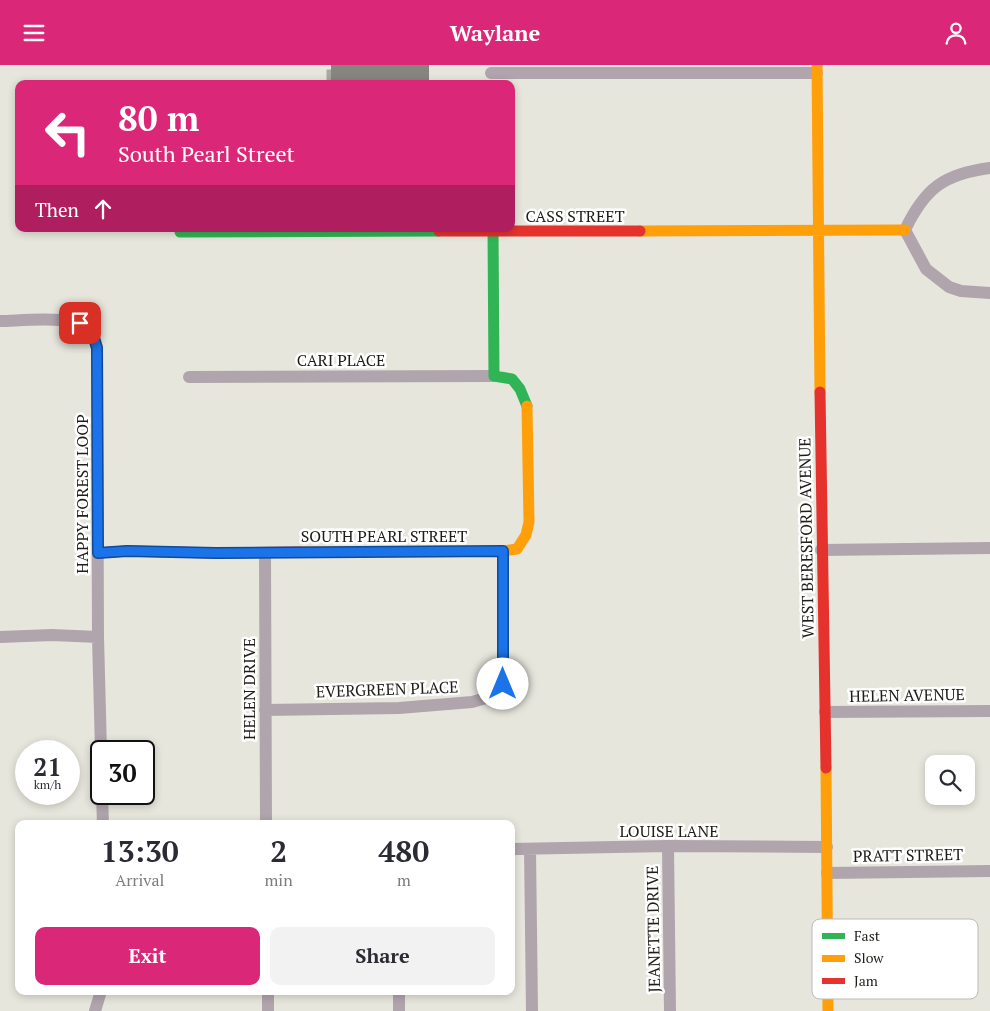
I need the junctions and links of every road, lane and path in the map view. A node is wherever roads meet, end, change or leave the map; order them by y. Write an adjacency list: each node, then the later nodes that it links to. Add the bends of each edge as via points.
1 (817, 69): 2 (street); 6 (street, WEST BERESFORD AVENUE)
2 (491, 74)
3 (990, 168): 4 (street, via 951,177 926,195)
4 (906, 230): 6 (street, CASS STREET); 10 (street, via 926,269 949,287)
5 (515, 231): 6 (street, CASS STREET)
6 (819, 231): 15 (street, WEST BERESFORD AVENUE)
7 (236, 232): 9 (street, CASS STREET)
8 (493, 232): 12 (street)
9 (180, 233)
10 (990, 293)
11 (0, 321): 17 (street, HAPPY FOREST LOOP, via 57,320 80,323 92,332 97,348)
12 (494, 376): 13 (street, CARI PLACE); 16 (street, via 512,379 528,408 529,522 526,535 517,549)
13 (189, 377)
14 (990, 548): 15 (street)
15 (821, 550): 23 (street, WEST BERESFORD AVENUE)
16 (503, 551): 18 (street, SOUTH PEARL STREET); 21 (street, EVERGREEN PLACE, via 503,684 493,696 472,702 399,708)
17 (98, 553): 18 (street, SOUTH PEARL STREET); 20 (street, HAPPY FOREST LOOP)
18 (265, 553): 21 (street, HELEN DRIVE)
19 (0, 637): 20 (street)
20 (98, 637): 24 (street, HAPPY FOREST LOOP)
21 (265, 709): 27 (street, HELEN DRIVE)
22 (990, 711): 23 (street, HELEN AVENUE)
23 (825, 712): 29 (street, WEST BERESFORD AVENUE)
24 (101, 740)
25 (102, 805): 26 (street)
26 (103, 820)
27 (266, 820)
28 (668, 846): 29 (street, LOUISE LANE); 31 (street, LOUISE LANE); 42 (street, JEANETTE DRIVE)
29 (827, 847): 33 (street, WEST BERESFORD AVENUE)
30 (515, 849): 31 (street, LOUISE LANE)
31 (530, 849): 41 (street)
32 (990, 871): 33 (street, PRATT STREET)
33 (827, 873): 34 (street, WEST BERESFORD AVENUE)
34 (827, 919)
35 (100, 995): 38 (street)
36 (268, 995): 39 (street)
37 (399, 995): 40 (street)
38 (95, 1011)
39 (268, 1011)
40 (399, 1011)
41 (532, 1011)
42 (670, 1011)

